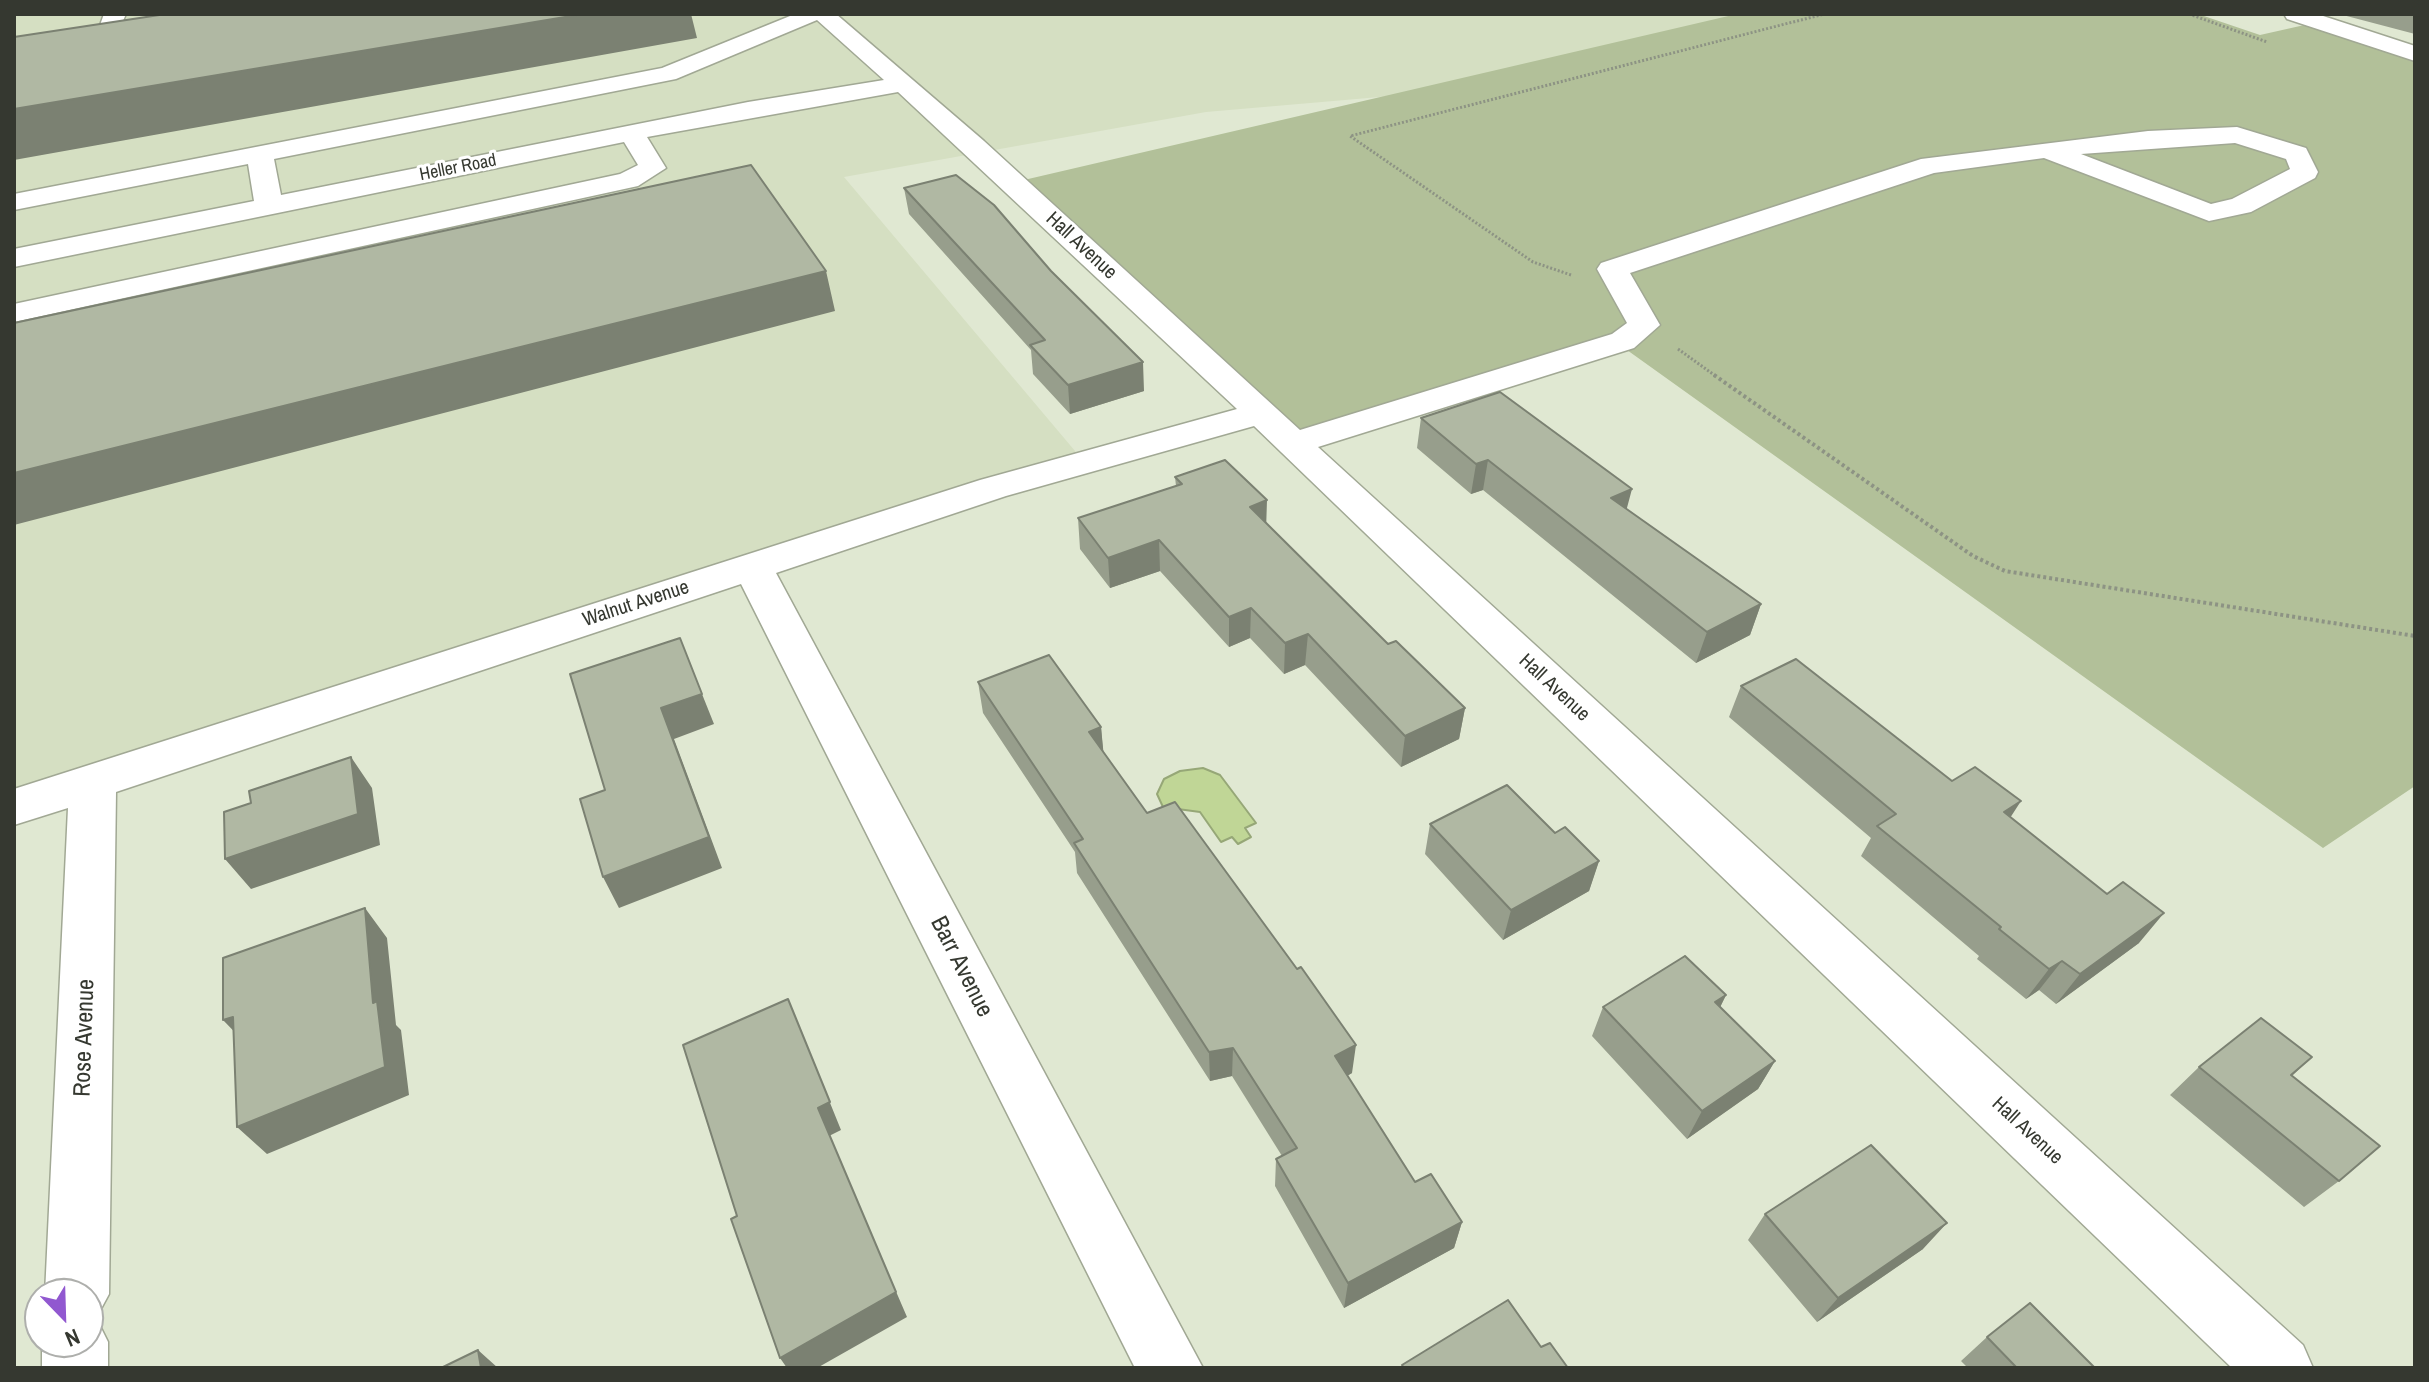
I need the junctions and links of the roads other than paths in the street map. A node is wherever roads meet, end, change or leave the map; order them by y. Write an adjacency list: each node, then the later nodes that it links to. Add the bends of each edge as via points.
1 (814, 14): 8 (street, via 668,74)
2 (823, 14): 5 (street, Hall Avenue)
3 (2295, 14): 4 (street)
4 (2415, 54)
5 (904, 84): 6 (street, Heller Road); 15 (street, Hall Avenue)
6 (631, 133): 10 (street, Heller Road); 13 (street, via 653,168 628,180)
7 (2047, 150): 7 (street, via 2209,213 2241,206 2305,172 2297,154 2237,135); 16 (street, via 1930,165 1612,269 1644,325 1623,341)
8 (260, 154): 9 (street); 10 (street)
9 (14, 202)
10 (269, 206): 11 (street, Heller Road)
11 (51, 250): 12 (street, Heller Road); 13 (street)
12 (14, 258)
13 (50, 305): 14 (street)
14 (14, 313)
15 (1261, 413): 16 (street, Hall Avenue); 17 (street, Walnut Avenue, via 993,488)
16 (1293, 443): 22 (street, Hall Avenue)
17 (752, 566): 18 (street, Walnut Avenue); 21 (street, Barr Avenue)
18 (93, 782): 19 (street, Walnut Avenue); 20 (street, Rose Avenue)
19 (14, 807)
20 (78, 1278)
21 (1170, 1368)
22 (2280, 1368)

